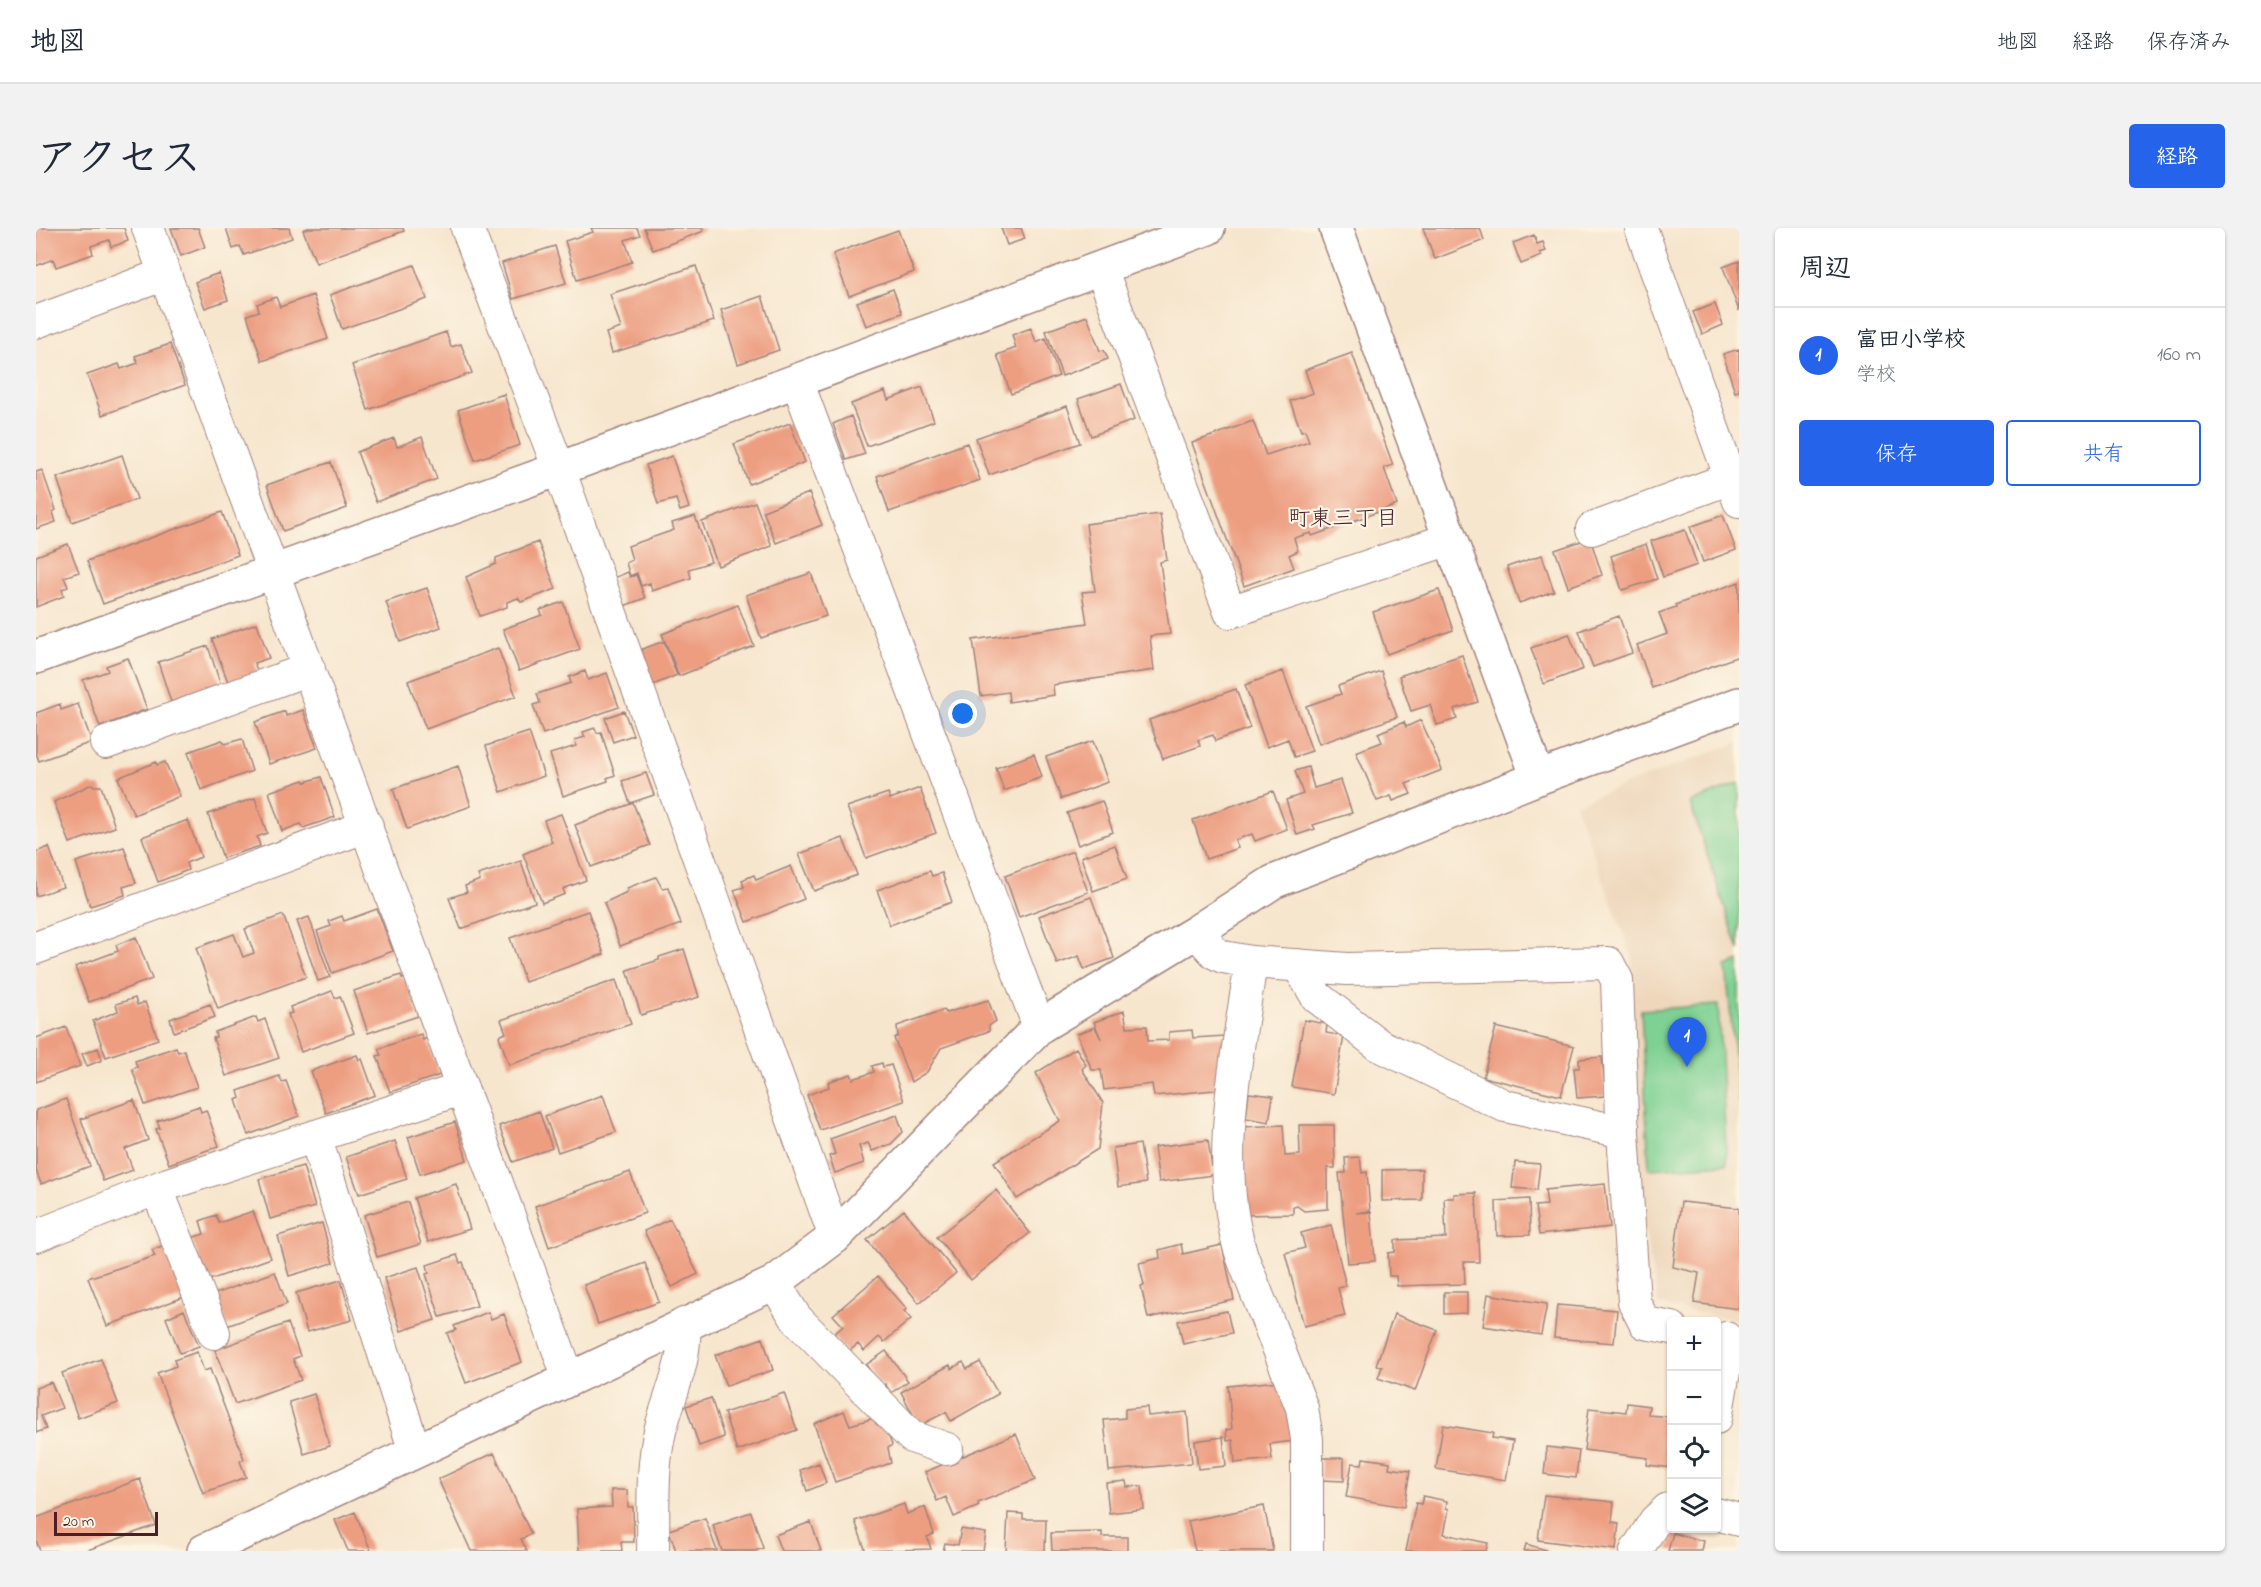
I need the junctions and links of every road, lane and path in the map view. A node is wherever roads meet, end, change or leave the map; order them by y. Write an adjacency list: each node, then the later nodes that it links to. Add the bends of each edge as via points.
1 (148, 228): 7 (street)
2 (467, 228): 10 (street)
3 (1208, 228): 6 (street)
4 (1336, 228): 13 (street)
5 (1641, 228): 11 (street)
6 (1101, 268): 9 (street); 13 (street, via 1230,612)
7 (165, 274): 8 (street); 14 (street)
8 (36, 322)
9 (797, 381): 10 (street); 25 (street)
10 (559, 469): 14 (street); 31 (street)
11 (1737, 494): 12 (street)
12 (1592, 529)
13 (1450, 539): 19 (street)
14 (273, 573): 15 (street); 16 (street)
15 (36, 657)
16 (309, 669): 18 (street); 20 (street)
17 (1739, 704): 19 (street)
18 (106, 743)
19 (1538, 778): 21 (street, via 1273,882)
20 (367, 826): 22 (street); 26 (street)
21 (1196, 932): 23 (street, via 1215,953); 25 (street)
22 (36, 948)
23 (1251, 962): 24 (street); 46 (street, via 1232,1100 1228,1180 1234,1234 1304,1416)
24 (1298, 965): 27 (street, via 1317,997 1379,1045 1437,1074 1505,1106 1609,1129); 27 (street, via 1347,969 1608,963 1617,980)
25 (1039, 1028): 31 (street)
26 (461, 1089): 28 (street); 37 (street)
27 (1623, 1126): 34 (street, via 1634,1302 1645,1323)
28 (315, 1136): 29 (street); 40 (street)
29 (157, 1189): 30 (street); 35 (street)
30 (36, 1236)
31 (835, 1236): 32 (street)
32 (774, 1283): 33 (street); 39 (street, via 796,1318 912,1437)
33 (684, 1324): 37 (street); 45 (street, via 682,1360 657,1453)
34 (1667, 1327)
35 (214, 1333)
36 (1727, 1338): 38 (street)
37 (569, 1379): 40 (street)
38 (1721, 1389)
39 (946, 1449)
40 (415, 1452): 44 (street)
41 (1667, 1510): 47 (street)
42 (1721, 1515): 43 (street)
43 (1739, 1520)
44 (204, 1551)
45 (653, 1551)
46 (1307, 1551)
47 (1636, 1551)

